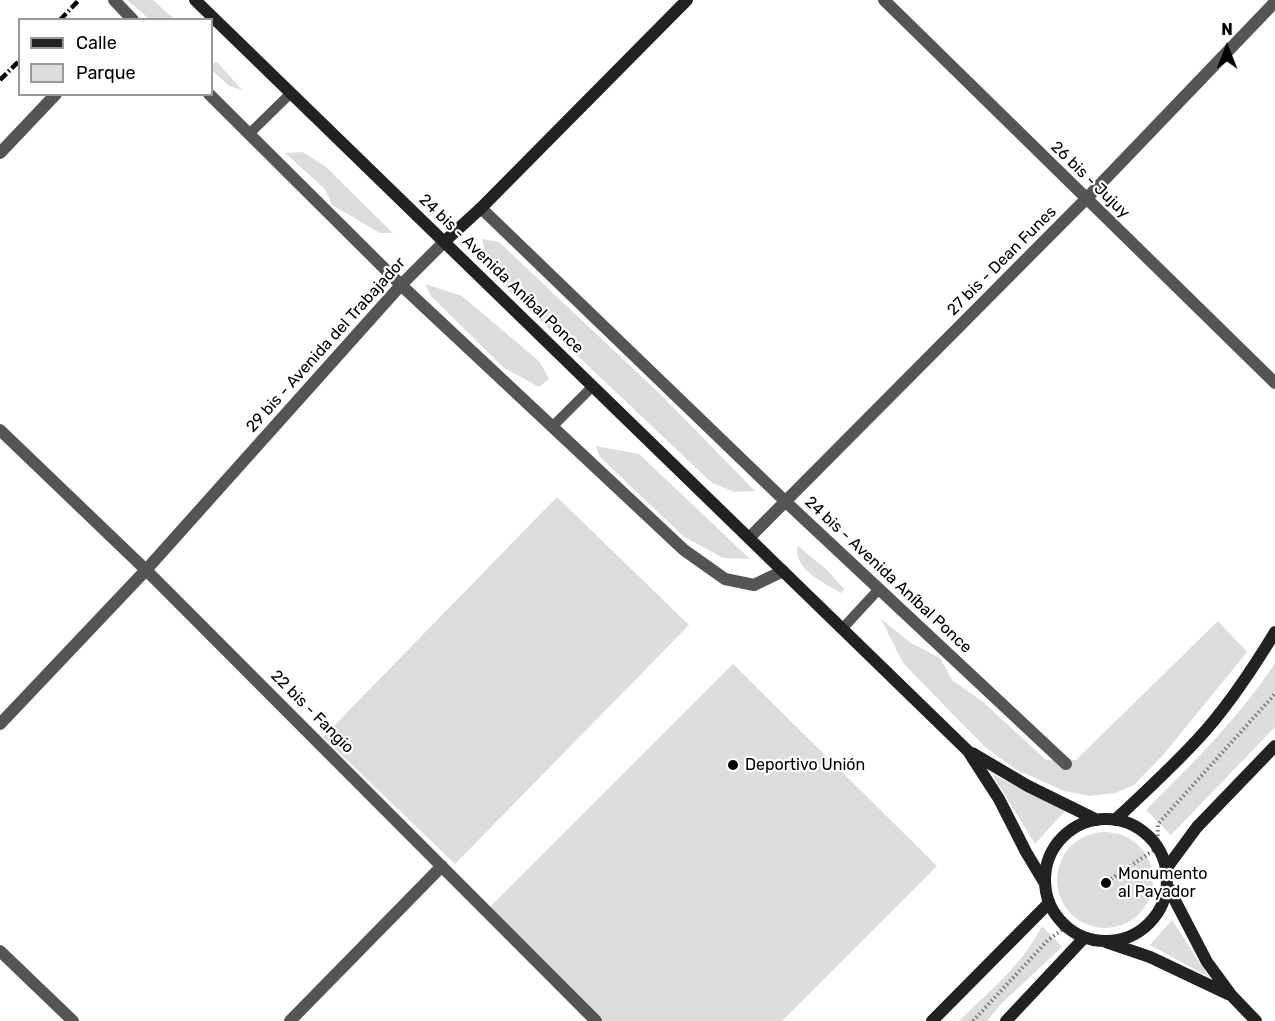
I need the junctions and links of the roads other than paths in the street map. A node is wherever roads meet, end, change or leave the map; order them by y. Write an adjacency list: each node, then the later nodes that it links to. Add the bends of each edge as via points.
1 (114, 0): 6 (street)
2 (195, 0): 7 (main road, 24 bis - Avenida Aníbal Ponce)
3 (687, 0): 15 (main road, 29 bis - Avenida del Trabajador)
4 (884, 0): 14 (street, 26 bis - Jujuy)
5 (1275, 2): 14 (street, 27 bis - Dean Funes)
6 (130, 18)
7 (209, 18)
8 (215, 26): 9 (main road, 24 bis - Avenida Aníbal Ponce)
9 (291, 93): 12 (lane); 16 (main road, 24 bis - Avenida Aníbal Ponce)
10 (54, 96): 13 (street)
11 (211, 96): 12 (street)
12 (249, 134): 17 (street)
13 (0, 153)
14 (1086, 199): 18 (street, 26 bis - Jujuy); 22 (street, 27 bis - Dean Funes)
15 (481, 208): 16 (main road, 29 bis - Avenida del Trabajador); 22 (street, 24 bis - Avenida Aníbal Ponce)
16 (445, 242): 17 (street, 29 bis - Avenida del Trabajador); 19 (main road, 24 bis - Avenida Aníbal Ponce)
17 (401, 285): 20 (street); 24 (street, 29 bis - Avenida del Trabajador)
18 (1275, 383)
19 (592, 387): 20 (lane); 23 (main road, 24 bis - Avenida Aníbal Ponce)
20 (552, 427): 25 (street, via 684,549 725,579 753,585)
21 (0, 430): 24 (street, 22 bis - Fangio)
22 (786, 502): 23 (street, 27 bis - Dean Funes); 26 (street, 24 bis - Avenida Aníbal Ponce)
23 (748, 538): 25 (main road, 24 bis - Avenida Aníbal Ponce)
24 (146, 570): 29 (street, 29 bis - Avenida del Trabajador); 35 (street, 22 bis - Fangio)
25 (783, 571): 27 (main road, 24 bis - Avenida Aníbal Ponce)
26 (879, 589): 27 (lane); 32 (street, 24 bis - Avenida Aníbal Ponce)
27 (842, 629): 31 (main road, 24 bis - Avenida Aníbal Ponce)
28 (1275, 632): 34 (main road, via 1199,739)
29 (0, 724)
30 (1275, 746): 36 (main road, via 1197,827)
31 (968, 751): 33 (main road, 24 bis - Avenida Aníbal Ponce); 37 (main road, 24 bis - Avenida Aníbal Ponce)
32 (1066, 764)
33 (1097, 820): 34 (main road); 37 (main road, via 1065,835 1054,848)
34 (1115, 820): 36 (main road, via 1144,833 1157,848)
35 (442, 866): 45 (street); 46 (street, 22 bis - Fangio)
36 (1166, 870): 38 (main road)
37 (1044, 882): 39 (main road)
38 (1167, 885): 41 (main road, via 1154,919 1123,939); 43 (main road, via 1207,962)
39 (1048, 903): 40 (main road, via 1066,927); 47 (main road)
40 (1084, 938): 41 (main road); 48 (main road)
41 (1105, 942): 43 (main road, via 1150,957)
42 (0, 951): 44 (street)
43 (1232, 996): 49 (main road)
44 (73, 1021)
45 (290, 1021)
46 (596, 1021)
47 (932, 1021)
48 (1006, 1021)
49 (1256, 1021)

